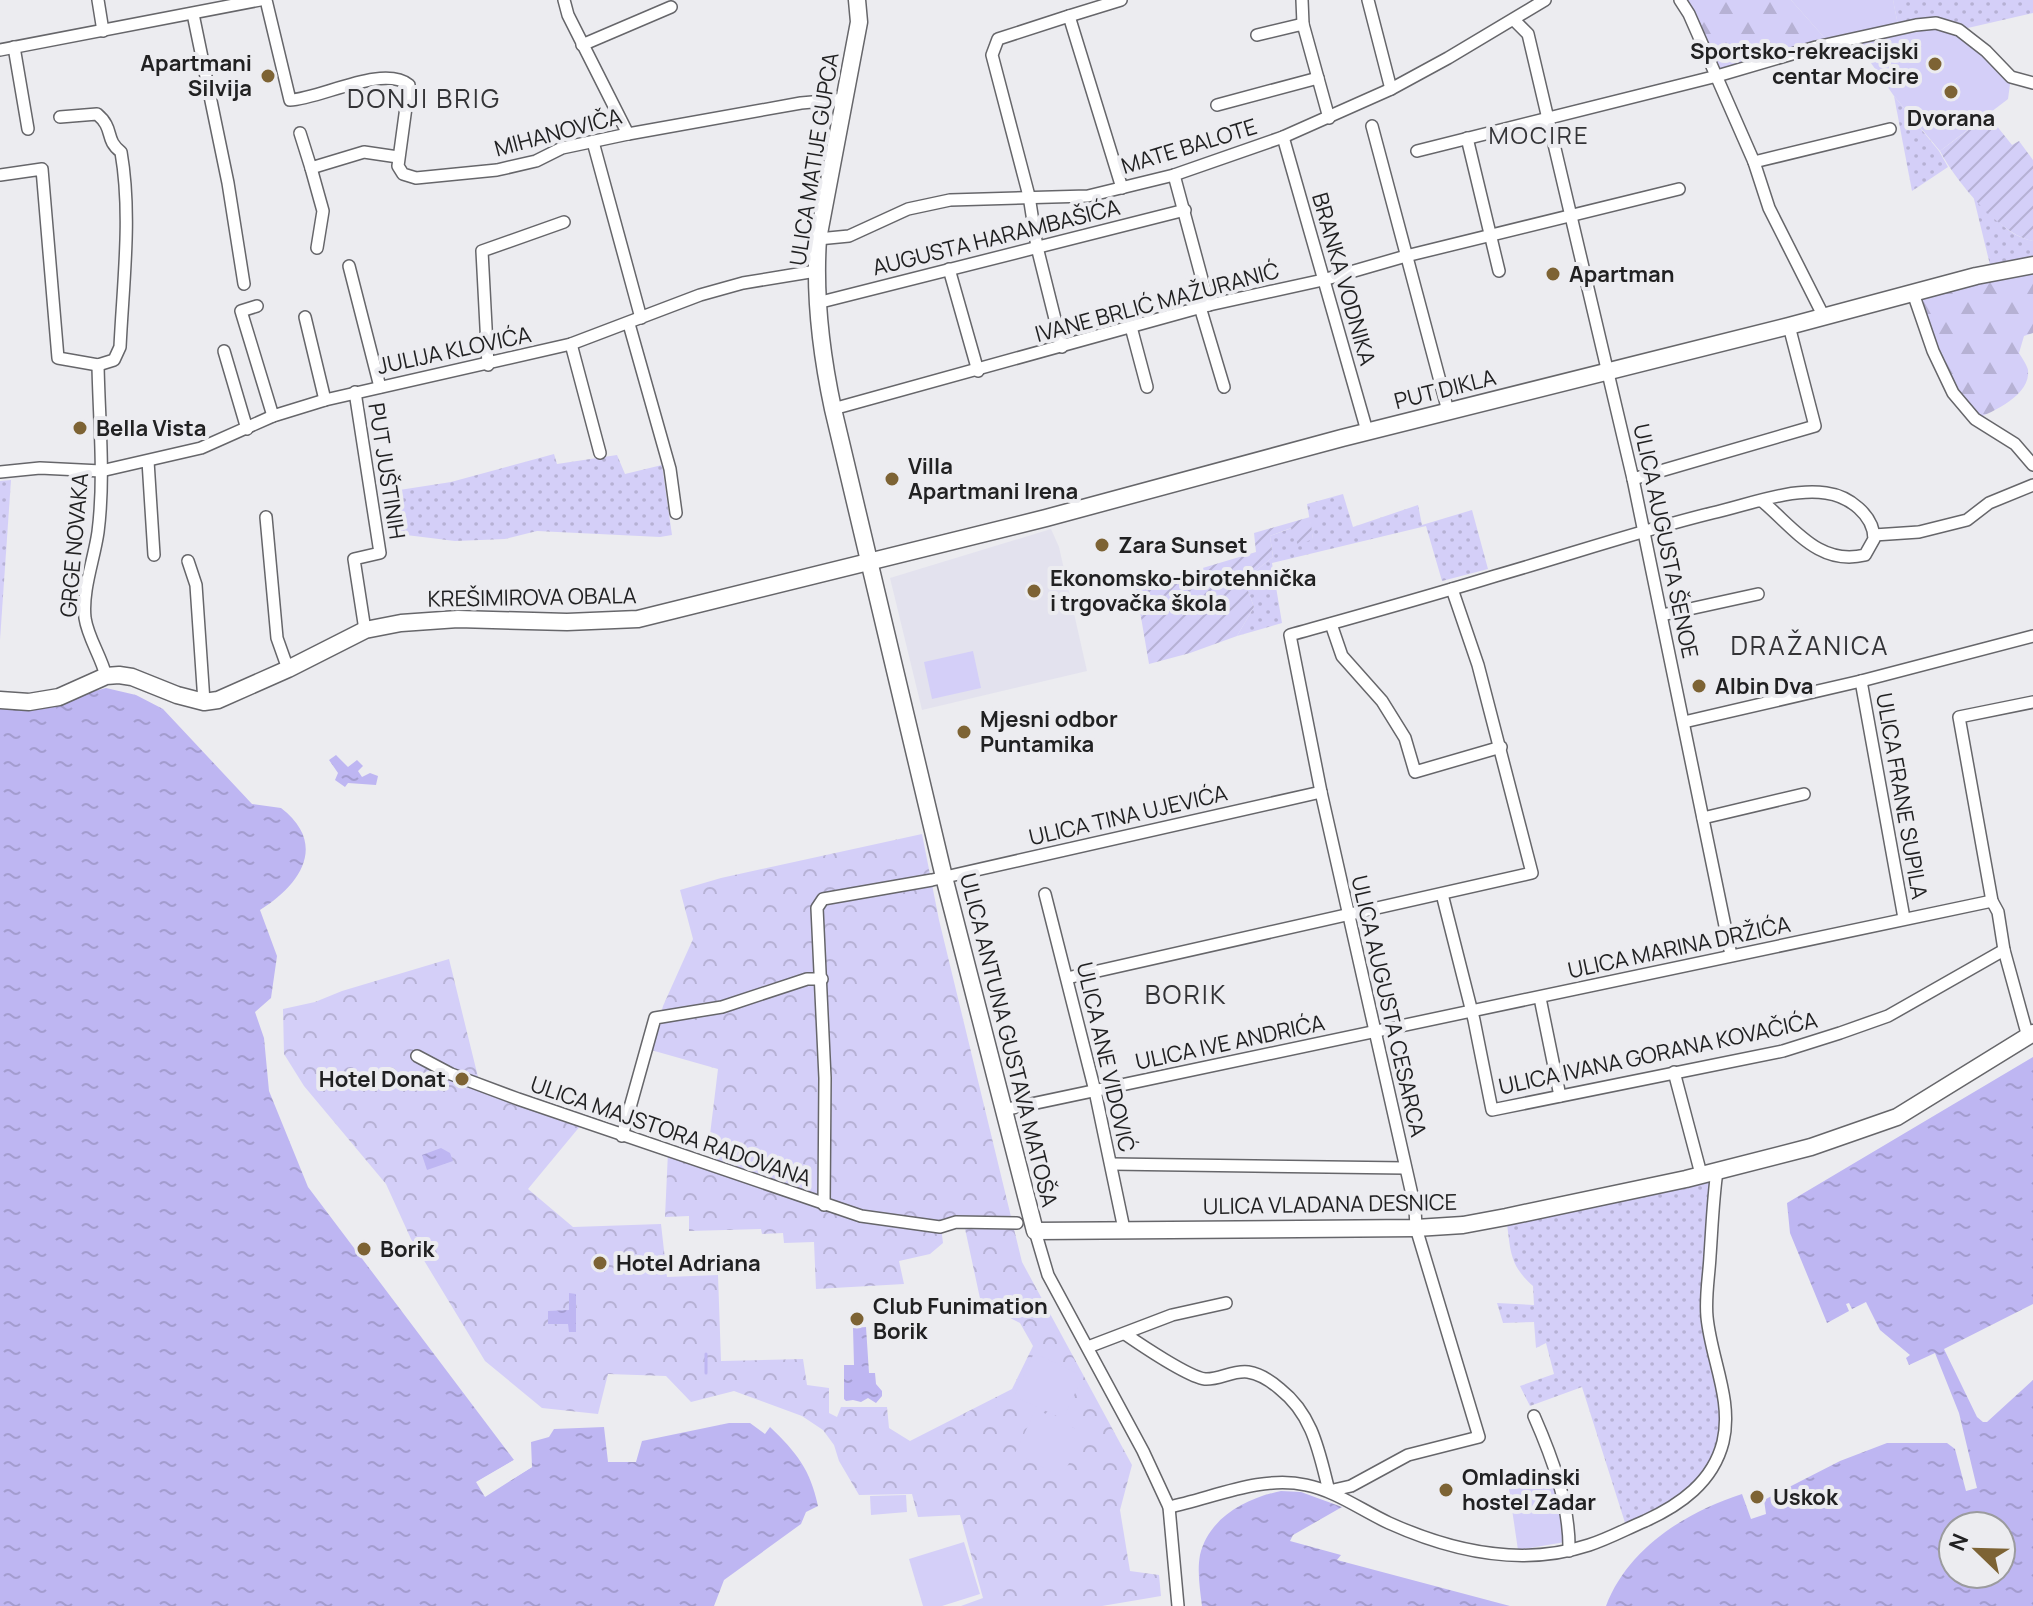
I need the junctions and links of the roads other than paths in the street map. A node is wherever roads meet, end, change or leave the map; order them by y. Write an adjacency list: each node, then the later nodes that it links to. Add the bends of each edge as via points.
1 (98, 0): 15 (street)
2 (263, 0): 11 (street); 38 (street, via 291,103 373,79 409,85)
3 (564, 0): 17 (street)
4 (857, 0): 24 (street, ULICA MATIJE GUPCA, via 859,22)
5 (1121, 0): 12 (street)
6 (1302, 0): 14 (street)
7 (1368, 0): 23 (street)
8 (1545, 0): 13 (street, MATE BALOTE)
9 (1680, 0): 20 (street)
10 (671, 7): 17 (street)
11 (193, 14): 15 (street); 60 (street)
12 (1069, 16): 43 (street); 45 (street, via 998,39 992,55)
13 (1514, 20): 23 (street, MATE BALOTE); 27 (street, ULICA AUGUSTA ŠENOE, via 1528,34)
14 (1303, 24): 16 (street); 21 (street)
15 (103, 31): 18 (street)
16 (1257, 35)
17 (582, 45): 33 (street)
18 (14, 47): 19 (street); 30 (street)
19 (0, 50)
20 (1717, 76): 22 (street, via 1816,47 1936,23 1959,30 2011,77); 27 (street); 39 (street)
21 (1318, 78): 25 (street); 28 (street)
22 (2033, 83)
23 (1391, 89): 28 (street, MATE BALOTE)
24 (846, 99): 33 (street, MIHANOVIČA); 50 (street, ULICA MATIJE GUPCA)
25 (1217, 105)
26 (60, 117): 74 (street, via 97,114 107,123 112,145 121,152 126,182 119,353)
27 (1549, 117): 35 (street); 47 (street, ULICA AUGUSTA ŠENOE)
28 (1329, 118): 34 (street, MATE BALOTE)
29 (1372, 126): 53 (street)
30 (28, 129)
31 (1890, 129): 39 (street)
32 (300, 133): 40 (street)
33 (628, 134): 36 (street, MIHANOVIČA)
34 (1283, 137): 42 (street, MATE BALOTE); 59 (street, BRANKA VODNIKA)
35 (1467, 138): 37 (street); 49 (street)
36 (593, 142): 38 (street, MIHANOVIČA, via 497,170 416,178 403,174); 67 (street)
37 (1417, 151)
38 (398, 157): 40 (street, via 364,152)
39 (1754, 162): 66 (street, via 1769,208)
40 (311, 168): 52 (street, via 323,211)
41 (0, 175): 74 (street, via 42,169 58,358)
42 (1174, 175): 43 (street, MATE BALOTE); 46 (street)
43 (1122, 188): 45 (street, MATE BALOTE, via 1088,196)
44 (1679, 189): 47 (street, IVANE BRLIĆ MAŽURANIĆ)
45 (1029, 196): 50 (street, MATE BALOTE, via 950,200 908,209 849,236); 51 (street)
46 (1185, 210): 51 (street, AUGUSTA HARAMBAŠIĆA); 64 (street)
47 (1572, 216): 49 (street, IVANE BRLIĆ MAŽURANIĆ); 76 (street, ULICA AUGUSTA ŠENOE)
48 (564, 222): 75 (street, via 482,251)
49 (1492, 237): 53 (street, IVANE BRLIĆ MAŽURANIĆ); 58 (street)
50 (818, 239): 57 (street, ULICA MATIJE GUPCA)
51 (1037, 247): 56 (street, AUGUSTA HARAMBAŠIĆA); 72 (street)
52 (317, 248)
53 (1406, 256): 59 (street, IVANE BRLIĆ MAŽURANIĆ); 84 (street)
54 (2033, 265): 61 (street, PUT DIKLA)
55 (349, 266): 78 (street)
56 (949, 269): 62 (street, AUGUSTA HARAMBAŠIĆA); 77 (street)
57 (816, 271): 62 (street, ULICA MATIJE GUPCA); 67 (street, JULIJA KLOVIĆA, via 743,283)
58 (1499, 271)
59 (1323, 280): 64 (street, IVANE BRLIĆ MAŽURANIĆ); 87 (street, BRANKA VODNIKA)
60 (244, 284)
61 (1913, 293): 66 (street, PUT DIKLA); 90 (street, via 1953,393 1975,419 2015,444)
62 (817, 303): 83 (street, ULICA MATIJE GUPCA)
63 (257, 306): 85 (street, via 241,311)
64 (1205, 306): 70 (street, IVANE BRLIĆ MAŽURANIĆ); 80 (street)
65 (305, 317): 82 (street)
66 (1824, 317): 69 (street, PUT DIKLA)
67 (641, 318): 68 (street, JULIJA KLOVIĆA)
68 (629, 324): 71 (street, JULIJA KLOVIĆA); 96 (street, via 670,469)
69 (1789, 326): 76 (street, PUT DIKLA); 93 (street, via 1815,426)
70 (1131, 327): 72 (street, IVANE BRLIĆ MAŽURANIĆ); 79 (street)
71 (571, 344): 75 (street, JULIJA KLOVIĆA); 88 (street)
72 (1062, 347): 77 (street, IVANE BRLIĆ MAŽURANIĆ)
73 (224, 351): 86 (street)
74 (98, 365): 91 (street, GRGE NOVAKA)
75 (488, 365): 78 (street, JULIJA KLOVIĆA)
76 (1608, 370): 84 (street, PUT DIKLA); 93 (street, ULICA AUGUSTA ŠENOE)
77 (978, 371): 83 (street, IVANE BRLIĆ MAŽURANIĆ)
78 (380, 387): 81 (street, JULIJA KLOVIĆA)
79 (1147, 387)
80 (1224, 387)
81 (355, 392): 82 (street, JULIJA KLOVIĆA); 107 (street, PUT JUŠTINIH, via 380,553 354,559)
82 (325, 400): 85 (street, JULIJA KLOVIĆA)
83 (833, 409): 102 (street, ULICA MATIJE GUPCA)
84 (1448, 411): 87 (street, PUT DIKLA)
85 (273, 416): 86 (street, JULIJA KLOVIĆA)
86 (247, 429): 89 (street, JULIJA KLOVIĆA)
87 (1367, 431): 102 (street, PUT DIKLA)
88 (600, 453)
89 (148, 461): 91 (street, JULIJA KLOVIĆA); 100 (street)
90 (2033, 465)
91 (101, 471): 92 (street, JULIJA KLOVIĆA); 110 (street, GRGE NOVAKA, via 85,616)
92 (0, 472)
93 (1633, 479): 98 (street, ULICA AUGUSTA ŠENOE)
94 (2033, 485): 99 (street, via 1989,503 1967,520 1919,532)
95 (1762, 501): 98 (street); 99 (street, via 1800,492 1829,493 1867,515); 99 (street, via 1823,554 1848,559 1865,555)
96 (676, 513)
97 (266, 517): 109 (street, via 277,638)
98 (1644, 530): 103 (street); 105 (street, ULICA AUGUSTA ŠENOE)
99 (1874, 535)
100 (154, 555)
101 (188, 561): 113 (street, via 196,585)
102 (870, 561): 107 (street, KREŠIMIROVA OBALA, via 638,619 432,619); 120 (street, ULICA ANTUNA GUSTAVA MATOŠA)
103 (1452, 589): 106 (street); 116 (street)
104 (1758, 594): 105 (street)
105 (1662, 615): 115 (street, ULICA AUGUSTA ŠENOE)
106 (1331, 624): 116 (street, via 1342,656 1382,701 1405,738 1415,772); 117 (street, ULICA AUGUSTA CESARCA, via 1290,635)
107 (365, 630): 109 (street, KREŠIMIROVA OBALA)
108 (2033, 636): 111 (street)
109 (288, 669): 113 (street, KREŠIMIROVA OBALA)
110 (106, 676): 112 (street, via 59,697); 113 (street, via 132,677)
111 (1861, 681): 115 (street); 125 (street, ULICA FRANE SUPILA)
112 (0, 700)
113 (204, 702)
114 (2033, 702): 123 (street, via 1959,717)
115 (1684, 722): 119 (street, ULICA AUGUSTA ŠENOE)
116 (1501, 747): 122 (street, via 1532,873)
117 (1321, 792): 120 (street, ULICA TINA UJEVIĆA); 124 (street, ULICA AUGUSTA CESARCA)
118 (1804, 794): 119 (street)
119 (1703, 818): 127 (street, ULICA AUGUSTA ŠENOE)
120 (944, 877): 129 (street, ULICA MAJSTORA RADOVANA, via 823,899 817,908); 138 (street, ULICA ANTUNA GUSTAVA MATOŠA)
121 (1045, 894): 128 (street, ULICA ANE VIDOVIĆ)
122 (1442, 894): 124 (street); 131 (street)
123 (1992, 901): 125 (street, ULICA MARINA DRŽIĆA); 126 (street)
124 (1349, 916): 128 (street); 132 (street, ULICA AUGUSTA CESARCA)
125 (1904, 918): 127 (street, ULICA MARINA DRŽIĆA)
126 (2004, 950): 133 (street); 135 (street, ULICA IVANA GORANA KOVAČIĆA, via 1888,1016 1783,1051)
127 (1731, 955): 130 (street, ULICA MARINA DRŽIĆA)
128 (1067, 978): 136 (street, ULICA ANE VIDOVIĆ)
129 (822, 979): 139 (street, via 807,979 722,1007 655,1018); 143 (street, ULICA MAJSTORA RADOVANA)
130 (1540, 998): 131 (street, ULICA MARINA DRŽIĆA); 137 (street)
131 (1471, 1011): 132 (street, ULICA MARINA DRŽIĆA); 137 (street, ULICA IVANA GORANA KOVAČIĆA, via 1492,1110)
132 (1374, 1032): 136 (street, ULICA IVE ANDRIĆA); 141 (street, ULICA AUGUSTA CESARCA)
133 (2030, 1035): 142 (street, ULICA VLADANA DESNICE, via 1897,1117 1811,1147)
134 (417, 1056): 139 (street, ULICA MAJSTORA RADOVANA, via 451,1074)
135 (1674, 1072): 137 (street, ULICA IVANA GORANA KOVAČIĆA); 142 (street)
136 (1095, 1091): 138 (street, ULICA IVE ANDRIĆA); 140 (street, ULICA ANE VIDOVIĆ)
137 (1560, 1096)
138 (1003, 1110): 147 (street, ULICA ANTUNA GUSTAVA MATOŠA)
139 (622, 1136): 143 (street, ULICA MAJSTORA RADOVANA)
140 (1111, 1164): 141 (street); 146 (street, ULICA ANE VIDOVIĆ)
141 (1405, 1168): 145 (street, ULICA AUGUSTA CESARCA)
142 (1709, 1173): 145 (street, ULICA VLADANA DESNICE, via 1506,1217); 154 (street, via 1707,1318 1726,1410 1722,1445 1691,1495 1640,1523)
143 (824, 1205): 144 (street, via 940,1227 956,1222)
144 (1017, 1223)
145 (1416, 1228): 146 (street, ULICA VLADANA DESNICE); 152 (street, ULICA AUGUSTA CESARCA, via 1479,1437 1408,1455 1351,1486)
146 (1124, 1229): 147 (street, ULICA VLADANA DESNICE)
147 (1035, 1231): 150 (street, ULICA ANTUNA GUSTAVA MATOŠA, via 1048,1275)
148 (1226, 1303): 149 (street, via 1172,1315)
149 (1125, 1334): 150 (street); 152 (street, via 1206,1379 1249,1372 1270,1381 1308,1420)
150 (1088, 1347): 153 (street, ULICA ANTUNA GUSTAVA MATOŠA)
151 (1534, 1416): 154 (street, via 1552,1456)
152 (1329, 1491): 153 (street, via 1280,1482); 154 (street, via 1426,1540 1468,1551)
153 (1169, 1507): 155 (street, ULICA ANTUNA GUSTAVA MATOŠA)
154 (1569, 1551)
155 (1178, 1606)

